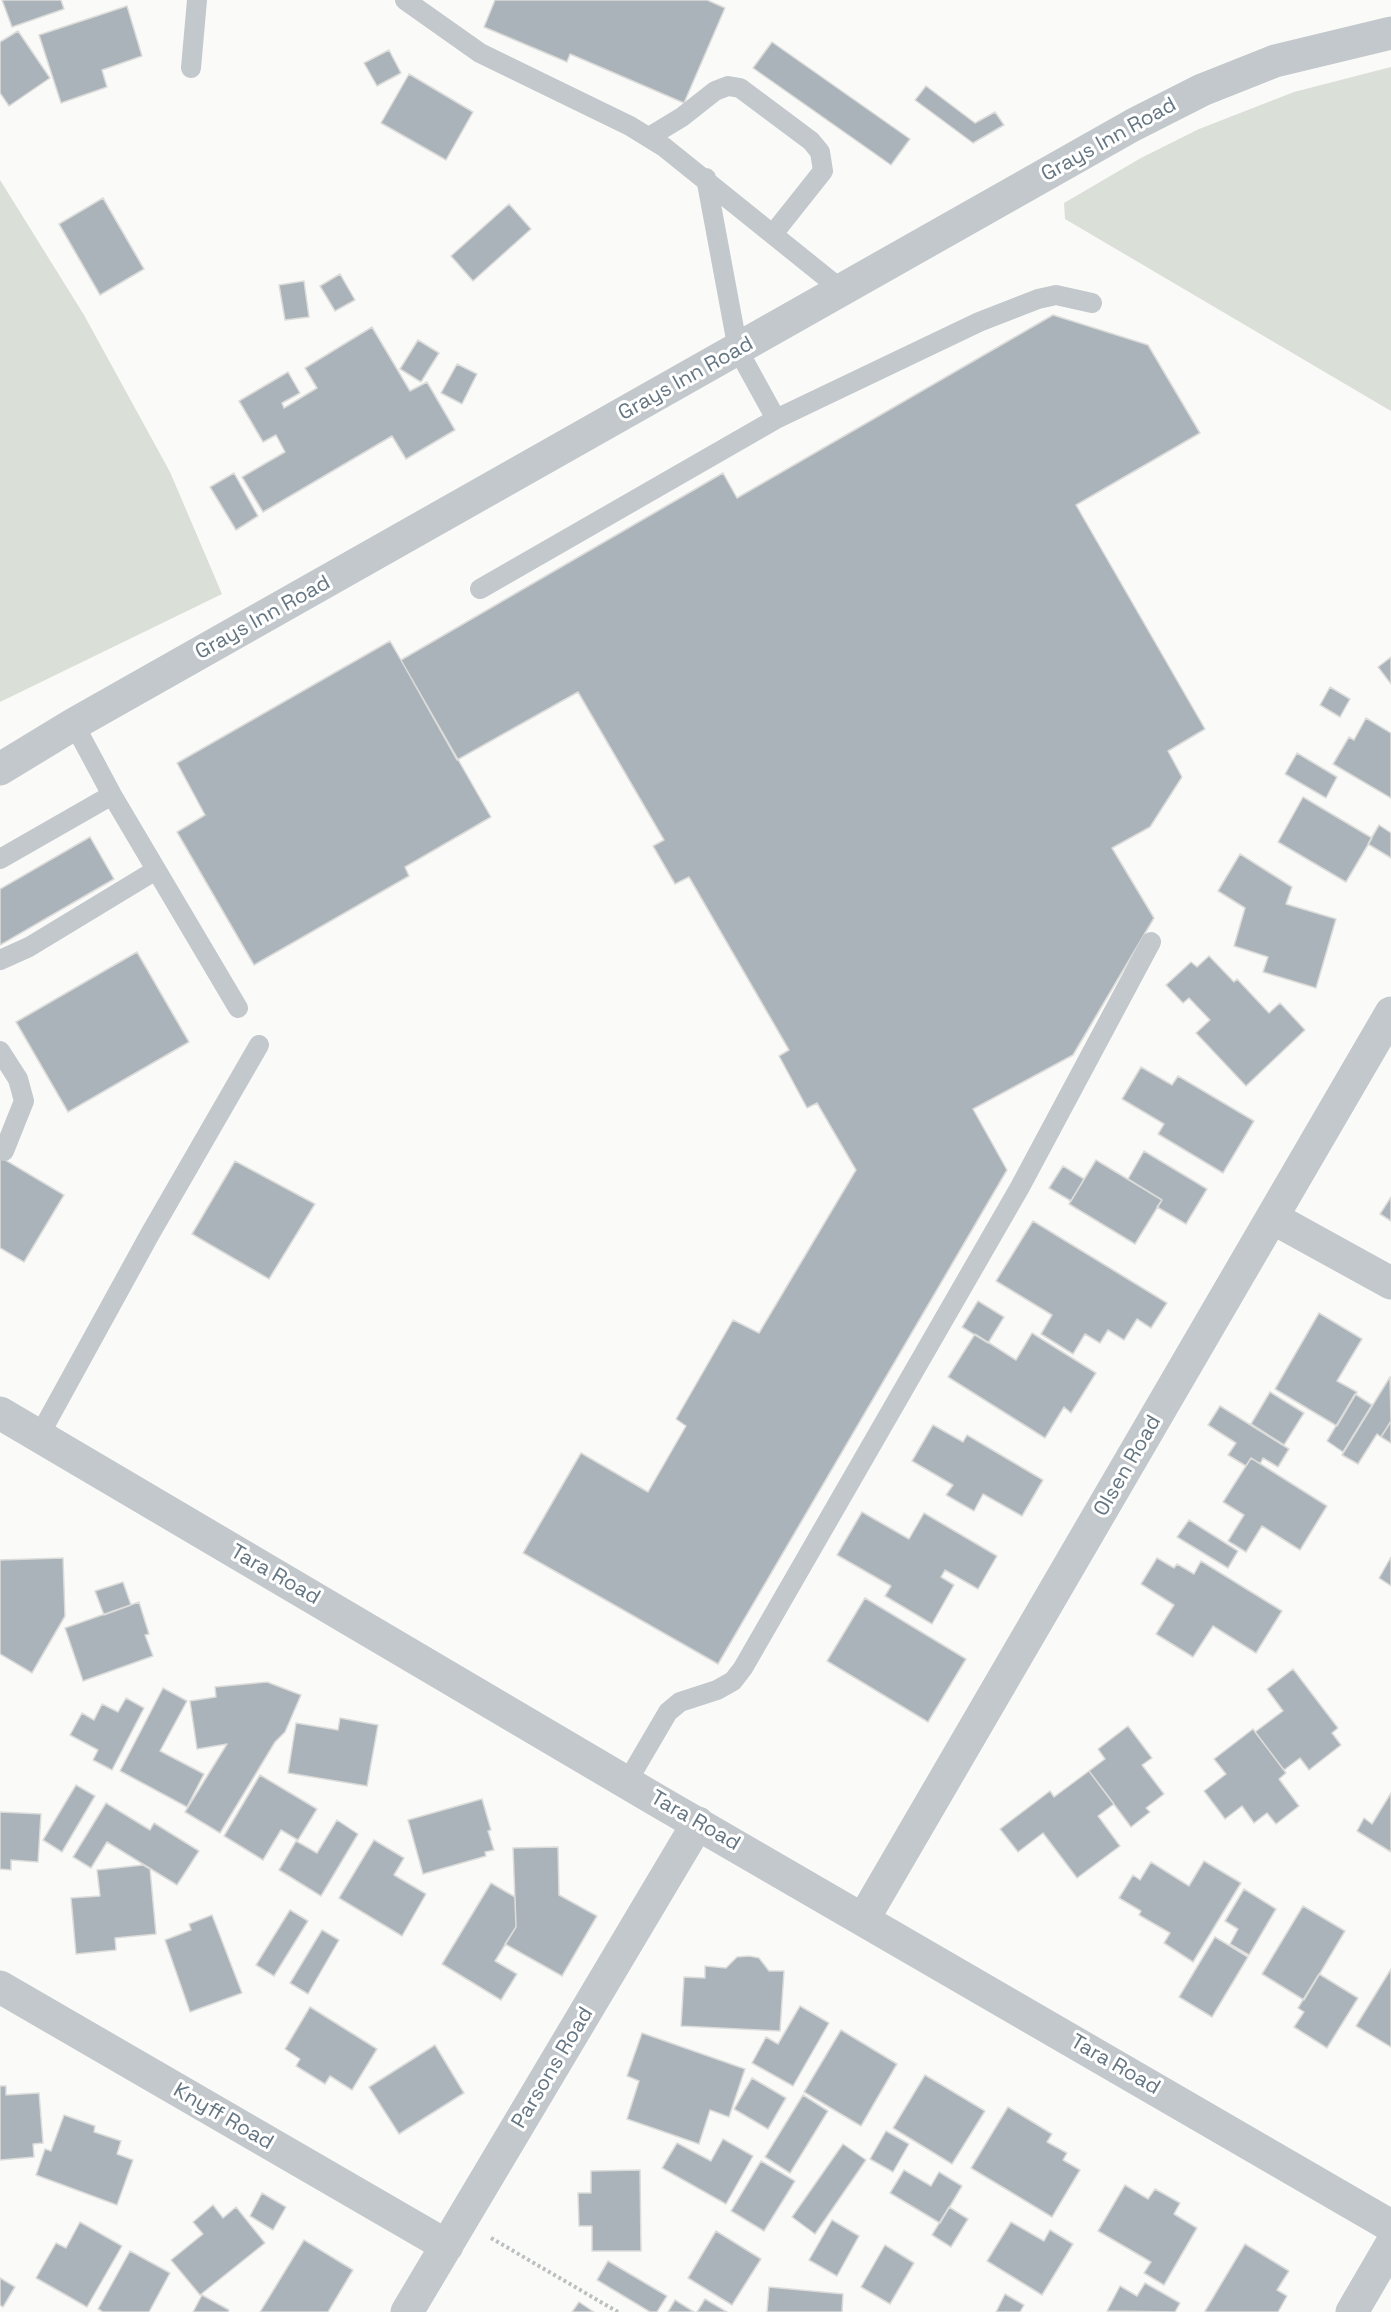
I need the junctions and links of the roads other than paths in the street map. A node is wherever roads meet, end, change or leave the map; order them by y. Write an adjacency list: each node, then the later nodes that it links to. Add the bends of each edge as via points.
1 (197, 0): 4 (lane)
2 (405, 0): 5 (lane, via 480,53)
3 (1391, 33): 8 (street, Grays Inn Road, via 1275,61 1202,90 1133,125)
4 (191, 68)
5 (649, 137): 6 (lane); 7 (lane, via 715,91 729,86 740,88 811,141 820,152 823,171)
6 (706, 178): 7 (lane); 10 (lane)
7 (773, 234): 8 (lane)
8 (843, 291): 10 (street, Grays Inn Road)
9 (1092, 303): 11 (lane, via 1067,296 1038,299 979,322)
10 (738, 350): 11 (lane); 13 (street, Grays Inn Road)
11 (776, 419): 12 (lane)
12 (480, 589)
13 (74, 724): 14 (street, Grays Inn Road); 15 (lane)
14 (0, 769)
15 (112, 795): 16 (lane); 17 (lane)
16 (0, 859)
17 (156, 870): 19 (lane, via 29,947); 20 (lane)
18 (1151, 942): 29 (lane, via 1020,1187 744,1668 733,1681 680,1702 668,1712)
19 (0, 960)
20 (238, 1008)
21 (1391, 1013): 25 (street, Olsen Road)
22 (259, 1045): 28 (lane)
23 (0, 1051): 24 (lane, via 18,1079 24,1101)
24 (4, 1151)
25 (1273, 1218): 26 (street); 31 (street, Olsen Road)
26 (1391, 1283)
27 (0, 1413): 28 (street, Tara Road)
28 (39, 1437): 29 (street, Tara Road)
29 (627, 1782): 30 (street, Tara Road)
30 (698, 1823): 31 (street, Tara Road); 34 (street, Parsons Road)
31 (864, 1918): 33 (street, Tara Road)
32 (0, 1987): 34 (street, Knyff Road)
33 (1391, 2226)
34 (454, 2234): 36 (street, Parsons Road)
35 (1391, 2245): 37 (street)
36 (407, 2312)
37 (1352, 2312)

